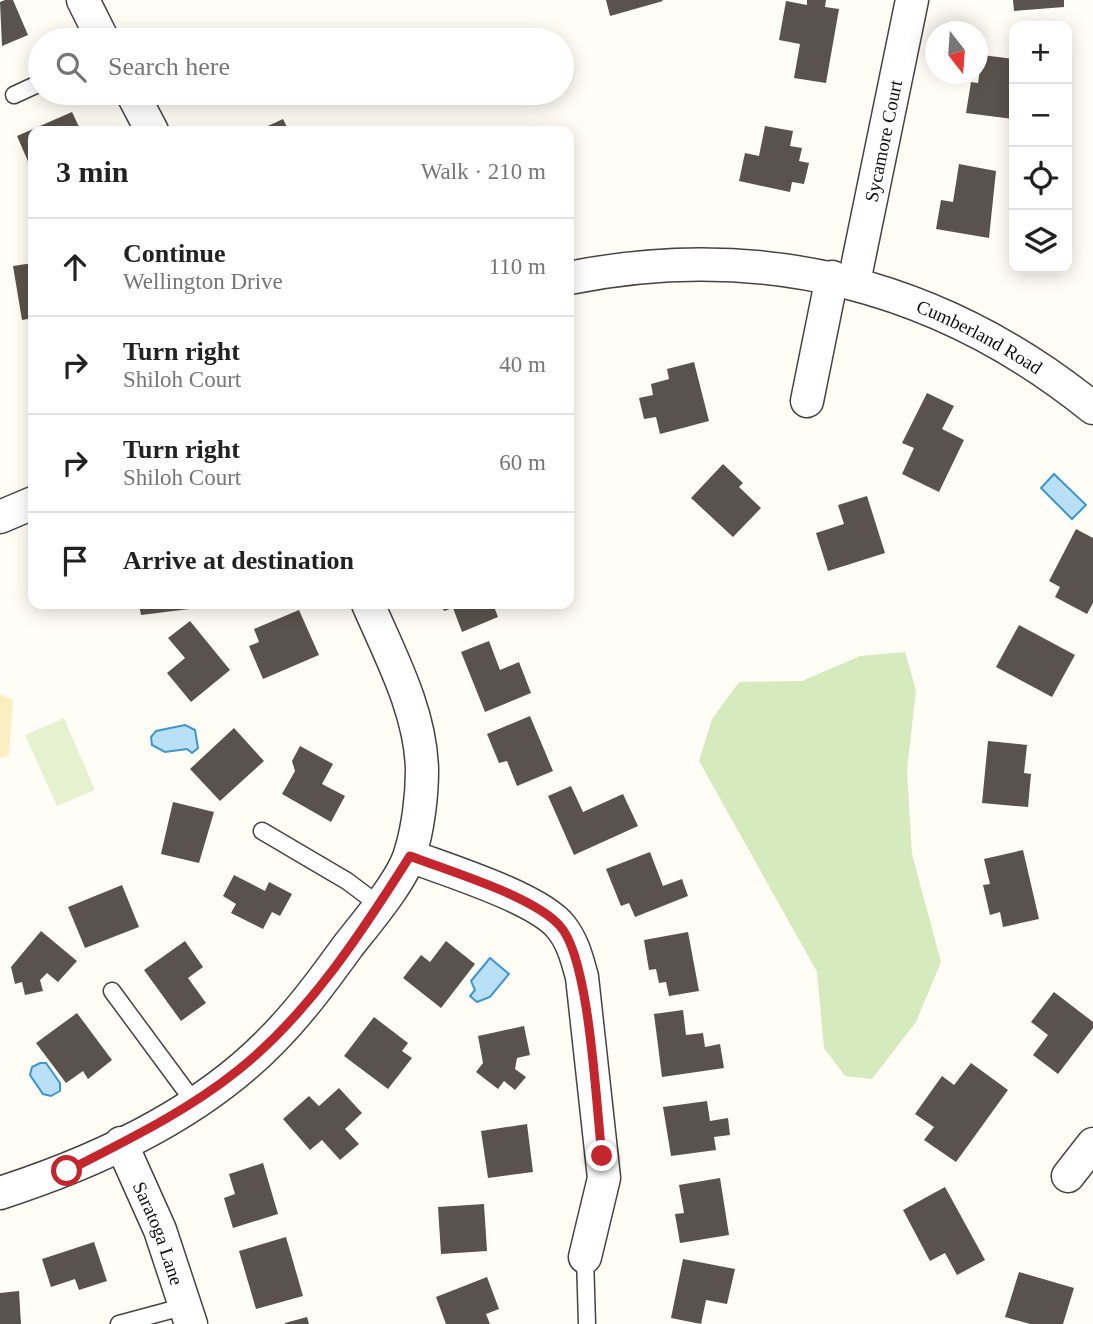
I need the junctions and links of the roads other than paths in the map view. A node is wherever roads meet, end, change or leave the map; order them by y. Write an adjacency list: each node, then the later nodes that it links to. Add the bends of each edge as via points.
1 (83, 0): 3 (street)
2 (912, 0): 9 (street, Sycamore Court)
3 (97, 28)
4 (28, 89): 5 (lane)
5 (14, 95)
6 (138, 105): 7 (street)
7 (149, 126)
8 (574, 277): 9 (street, Cumberland Road, via 675,264 751,267)
9 (843, 280): 10 (street, Sycamore Court); 11 (street, Cumberland Road, via 903,298 981,332 1053,376)
10 (807, 401)
11 (1093, 408)
12 (28, 505): 13 (street)
13 (0, 517)
14 (370, 609): 16 (street, via 415,724 422,768)
15 (262, 831): 17 (lane)
16 (410, 856): 17 (street); 24 (street, via 538,908 560,926 574,948 582,977 604,1178)
17 (379, 905): 19 (street, via 270,1043)
18 (112, 991): 19 (lane)
19 (194, 1102): 20 (street)
20 (121, 1143): 23 (street, via 67,1171); 25 (street, Saratoga Lane, via 160,1230)
21 (1093, 1144): 22 (street)
22 (1068, 1176)
23 (0, 1193)
24 (585, 1257): 27 (lane)
25 (188, 1315): 26 (lane)
26 (119, 1324)
27 (587, 1324)

